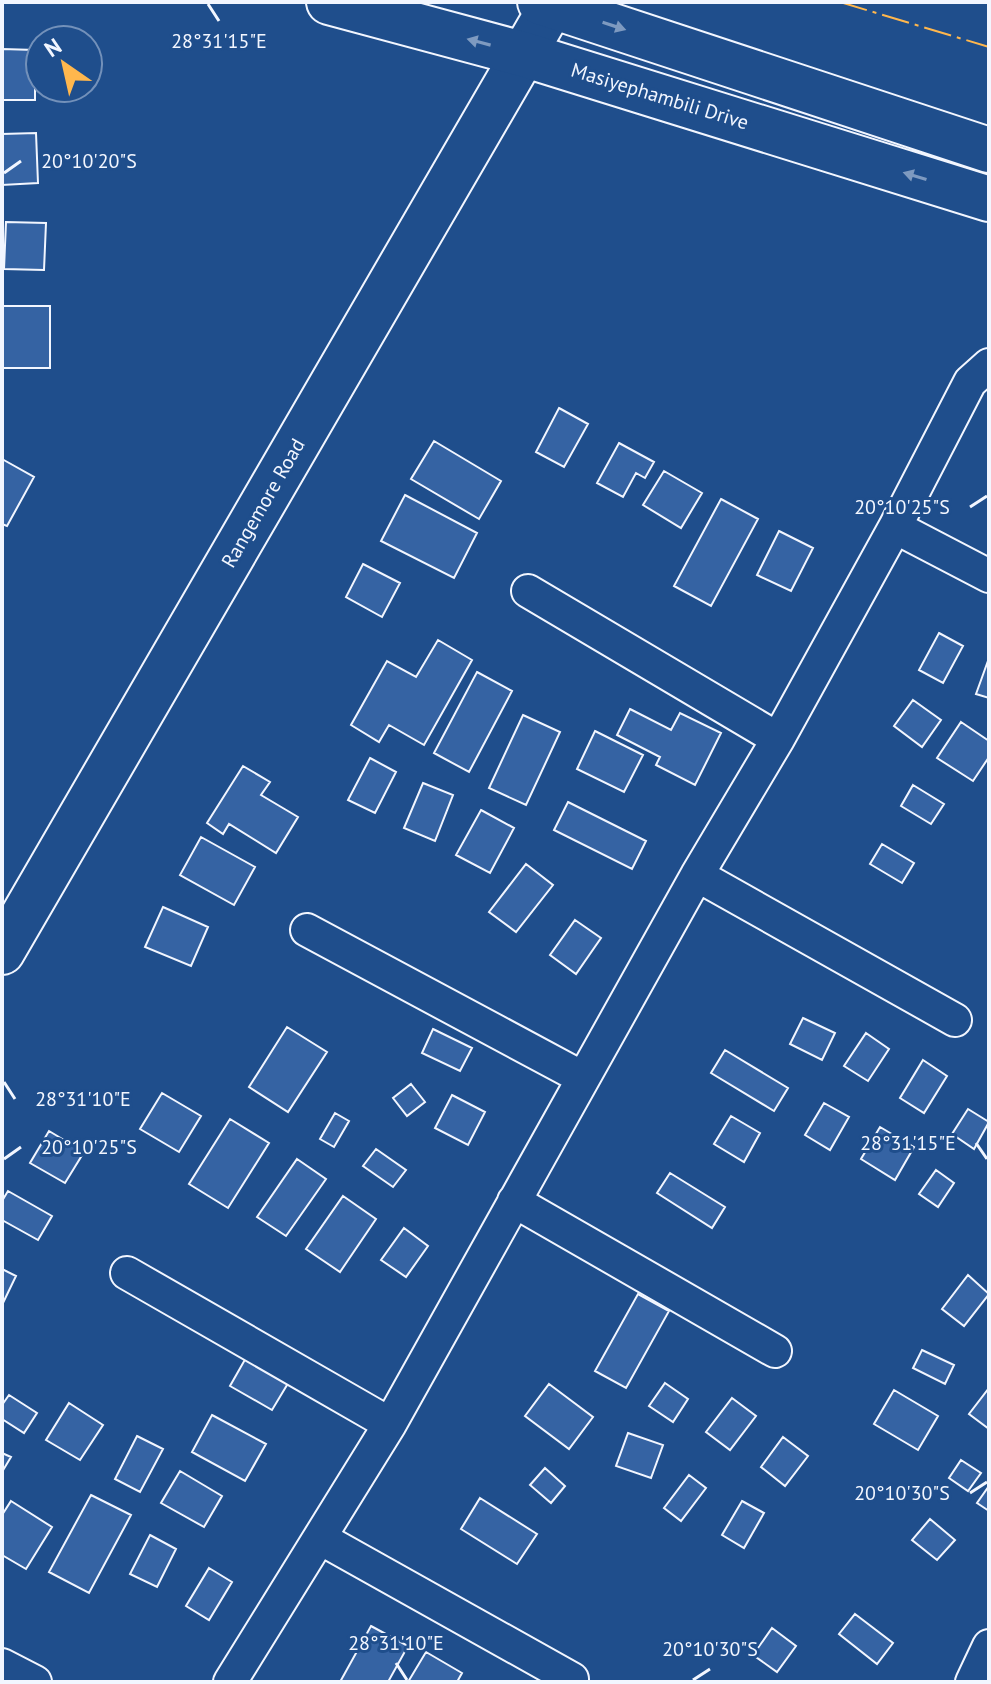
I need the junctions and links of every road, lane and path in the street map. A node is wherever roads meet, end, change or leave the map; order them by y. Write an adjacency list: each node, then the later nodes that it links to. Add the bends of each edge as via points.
1 (329, 2): 3 (main road, Masiyephambili Drive, one-way to 1)
2 (549, 3): 3 (main road, Rangemore Road); 4 (main road, one-way to 4)
3 (526, 55): 5 (main road, Masiyephambili Drive, one-way to 3); 13 (main road, Rangemore Road)
4 (989, 150)
5 (989, 199)
6 (989, 365): 7 (street, via 970,382)
7 (895, 527): 8 (street); 10 (street)
8 (989, 576)
9 (528, 591): 10 (street)
10 (778, 739): 11 (street)
11 (697, 875): 14 (street); 15 (street)
12 (307, 930): 15 (street)
13 (2, 952)
14 (955, 1020)
15 (583, 1078): 16 (street)
16 (514, 1201): 18 (street); 19 (street)
17 (127, 1273): 19 (street)
18 (775, 1351)
19 (390, 1424): 20 (street)
20 (320, 1538): 23 (street); 25 (street)
21 (989, 1646): 26 (street)
22 (2, 1665): 24 (street)
23 (572, 1679)
24 (35, 1682)
25 (230, 1682)
26 (972, 1682)

